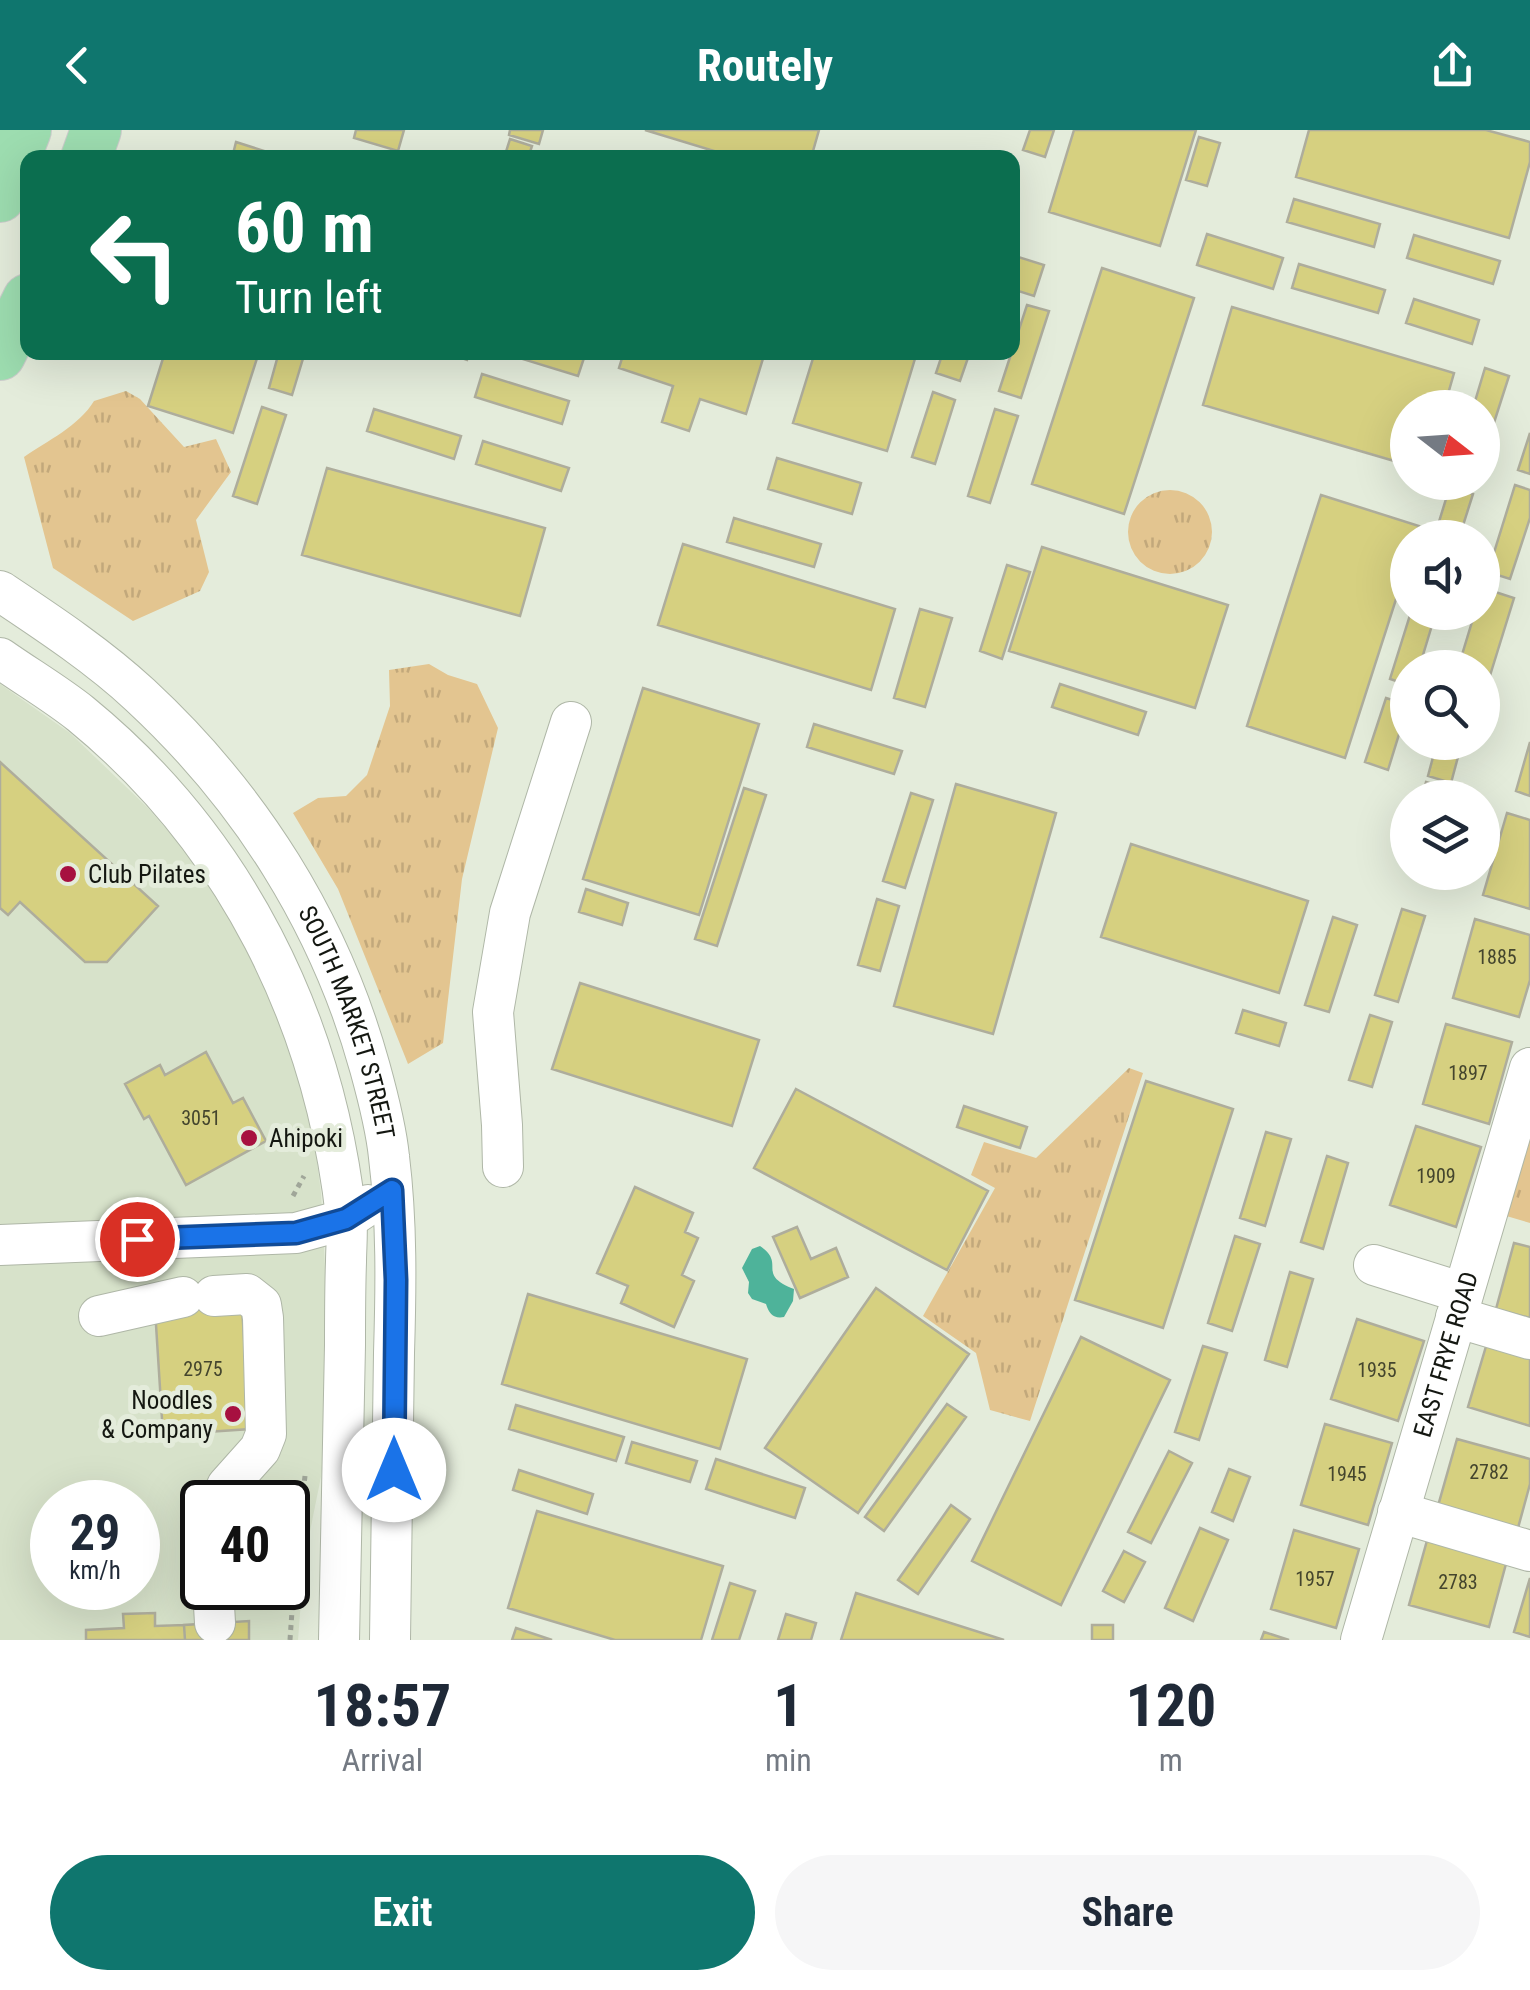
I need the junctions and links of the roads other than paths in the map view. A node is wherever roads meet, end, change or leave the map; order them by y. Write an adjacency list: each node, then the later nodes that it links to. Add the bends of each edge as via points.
1 (26, 130): 2 (main road)
2 (0, 197)
3 (20, 316): 4 (main road)
4 (0, 355)
5 (0, 592): 10 (street, SOUTH MARKET STREET, via 139,694 255,823 339,973 378,1098)
6 (0, 658): 11 (street, SOUTH MARKET STREET, via 80,713 132,761 177,807 246,904 308,1040)
7 (571, 722): 9 (street, via 510,913 493,1012)
8 (1530, 1068): 14 (street, EAST FRYE ROAD)
9 (503, 1166)
10 (392, 1190): 11 (street); 21 (street, SOUTH MARKET STREET)
11 (346, 1219): 12 (street, via 296,1233); 20 (street, SOUTH MARKET STREET)
12 (0, 1245)
13 (1374, 1265): 14 (street)
14 (1460, 1305): 16 (street); 18 (street, EAST FRYE ROAD)
15 (98, 1316): 17 (street, via 199,1296 247,1294 261,1305 266,1434)
16 (1530, 1339)
17 (232, 1480)
18 (1398, 1512): 19 (street); 22 (street, EAST FRYE ROAD)
19 (1530, 1551)
20 (339, 1640)
21 (390, 1640)
22 (1360, 1640)

